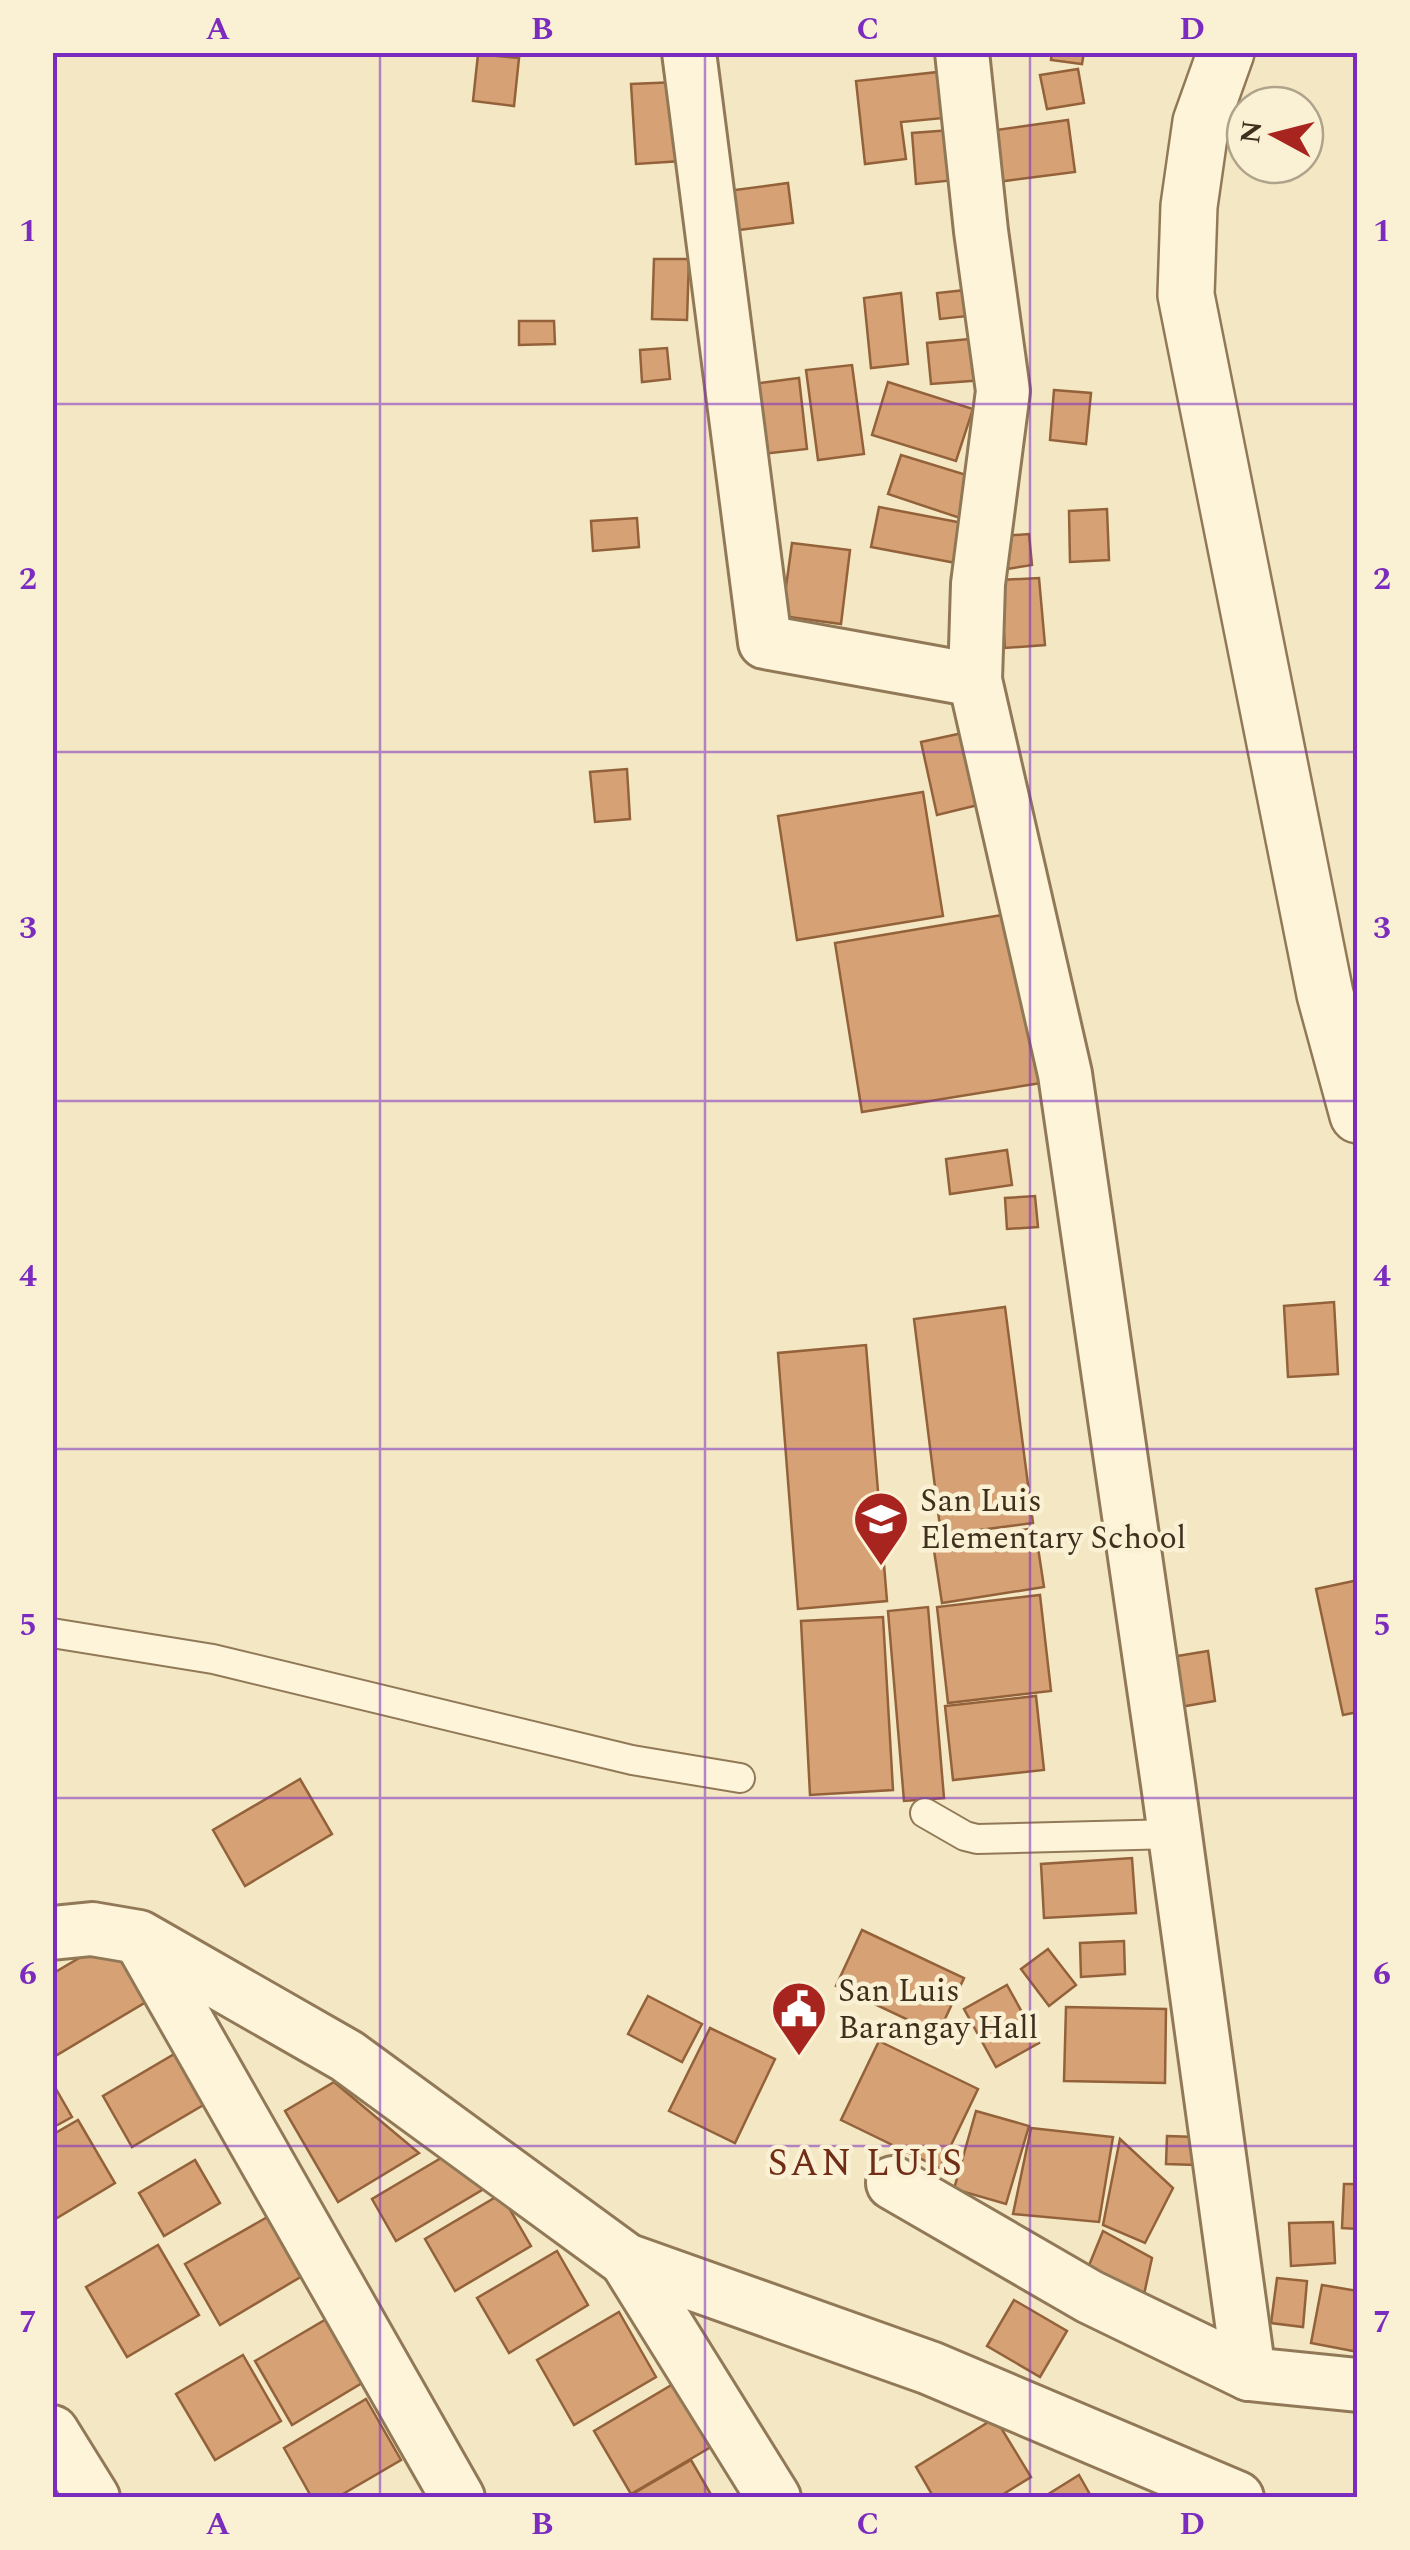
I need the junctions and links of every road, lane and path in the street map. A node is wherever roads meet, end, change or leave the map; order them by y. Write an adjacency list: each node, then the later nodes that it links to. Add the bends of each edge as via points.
1 (689, 52): 4 (street, via 765,642)
2 (962, 52): 4 (street, via 1003,391 978,584)
3 (1226, 52): 5 (street, via 1201,122 1186,295)
4 (975, 680): 10 (street, via 1065,1074)
5 (1341, 989): 6 (street)
6 (1358, 1115)
7 (52, 1633): 8 (lane, via 213,1659 632,1760)
8 (740, 1778)
9 (924, 1813): 10 (lane, via 978,1839)
10 (1175, 1834): 15 (street)
11 (52, 1933): 12 (street, via 92,1929)
12 (139, 1938): 14 (street, via 348,2056); 19 (street)
13 (893, 2183): 15 (street, via 1090,2297)
14 (626, 2260): 20 (street); 21 (street, via 930,2368)
15 (1249, 2374): 16 (street)
16 (1358, 2385)
17 (52, 2432): 18 (street)
18 (94, 2498)
19 (458, 2498)
20 (774, 2498)
21 (1237, 2498)

